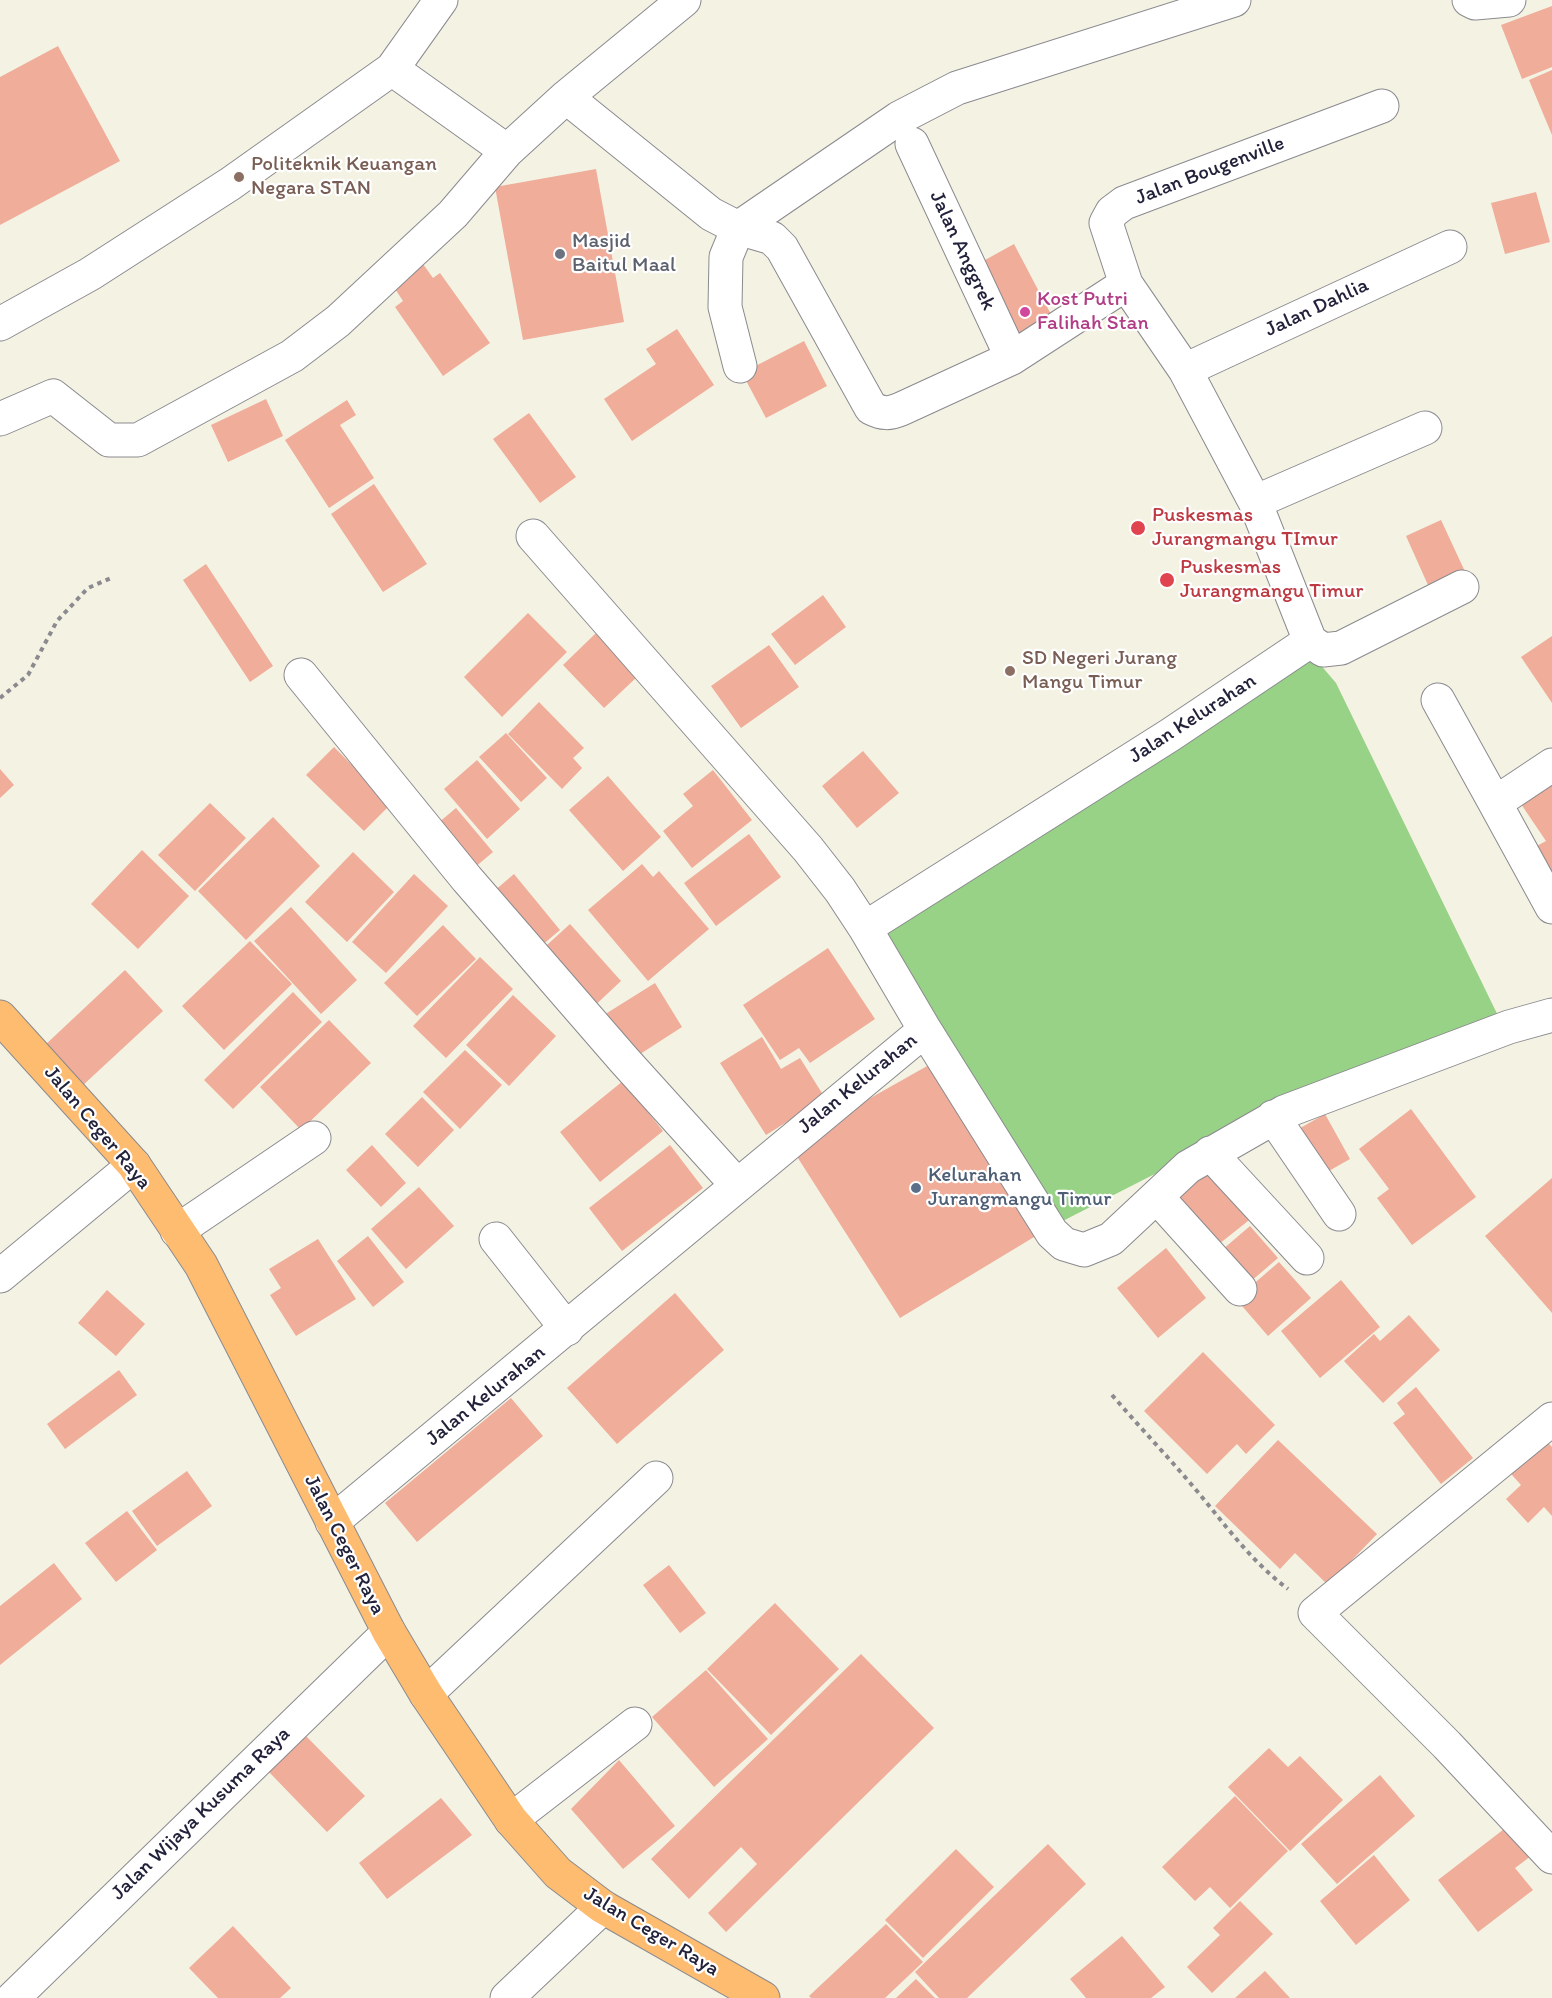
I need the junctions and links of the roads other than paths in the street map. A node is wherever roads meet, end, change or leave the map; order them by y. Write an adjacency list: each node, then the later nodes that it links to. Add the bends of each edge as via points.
1 (441, 0): 6 (street)
2 (684, 0): 7 (street)
3 (1234, 0): 11 (street, via 957,88 899,118)
4 (1469, 0): 5 (street)
5 (1509, 0)
6 (392, 69): 10 (street); 14 (street, via 220,190 90,274)
7 (566, 97): 10 (street); 11 (street, via 711,214)
8 (1382, 106): 13 (street, Jalan Bougenville, via 1124,203 1106,222)
9 (912, 144): 15 (street, Jalan Anggrek)
10 (507, 151): 18 (street, via 453,214 338,321 292,356 138,440 108,440 53,396)
11 (743, 229): 15 (street, via 772,238 782,248 871,408 890,413); 16 (street, via 726,258 724,307)
12 (1450, 247): 17 (street, Jalan Dahlia)
13 (1126, 284): 15 (street); 17 (street)
14 (0, 324)
15 (1012, 358)
16 (740, 366)
17 (1185, 370): 20 (street)
18 (0, 419)
19 (1425, 428): 20 (street)
20 (1255, 502): 23 (street)
21 (534, 536): 29 (street, via 808,849)
22 (1462, 587): 23 (street, via 1341,648 1323,650)
23 (1304, 644): 29 (street, Jalan Kelurahan, via 1170,735)
24 (301, 675): 37 (street, via 467,879)
25 (1438, 700): 27 (street)
26 (1552, 765): 27 (street)
27 (1495, 802): 28 (street)
28 (1552, 907)
29 (865, 928): 32 (street, Jalan Kelurahan)
30 (1552, 1015): 33 (street, via 1509,1027)
31 (0, 1017): 36 (main road, Jalan Ceger Raya)
32 (925, 1030): 37 (street, Jalan Kelurahan); 38 (street, via 1052,1233 1064,1244 1084,1250 1111,1239)
33 (1273, 1117): 35 (street); 39 (street)
34 (314, 1138): 40 (street)
35 (1210, 1153): 38 (street, via 1188,1167); 42 (street)
36 (134, 1165): 40 (main road, Jalan Ceger Raya); 43 (street)
37 (737, 1185): 45 (street, Jalan Kelurahan)
38 (1157, 1197): 44 (street)
39 (1339, 1214)
40 (177, 1231): 48 (main road, Jalan Ceger Raya, via 201,1265)
41 (496, 1239): 45 (street)
42 (1307, 1258)
43 (0, 1276)
44 (1240, 1289)
45 (567, 1329): 48 (street, Jalan Kelurahan)
46 (1552, 1419): 53 (street, via 1315,1613)
47 (656, 1478): 50 (street)
48 (332, 1522): 49 (main road, Jalan Ceger Raya)
49 (389, 1632): 50 (main road, Jalan Ceger Raya); 55 (street, Jalan Wijaya Kusuma Raya)
50 (426, 1694): 52 (main road, Jalan Ceger Raya)
51 (635, 1724): 52 (street)
52 (511, 1820): 54 (main road, Jalan Ceger Raya, via 558,1873)
53 (1552, 1857)
54 (603, 1907): 56 (street); 57 (main road, Jalan Ceger Raya)
55 (13, 1998)
56 (507, 1998)
57 (763, 1998)

